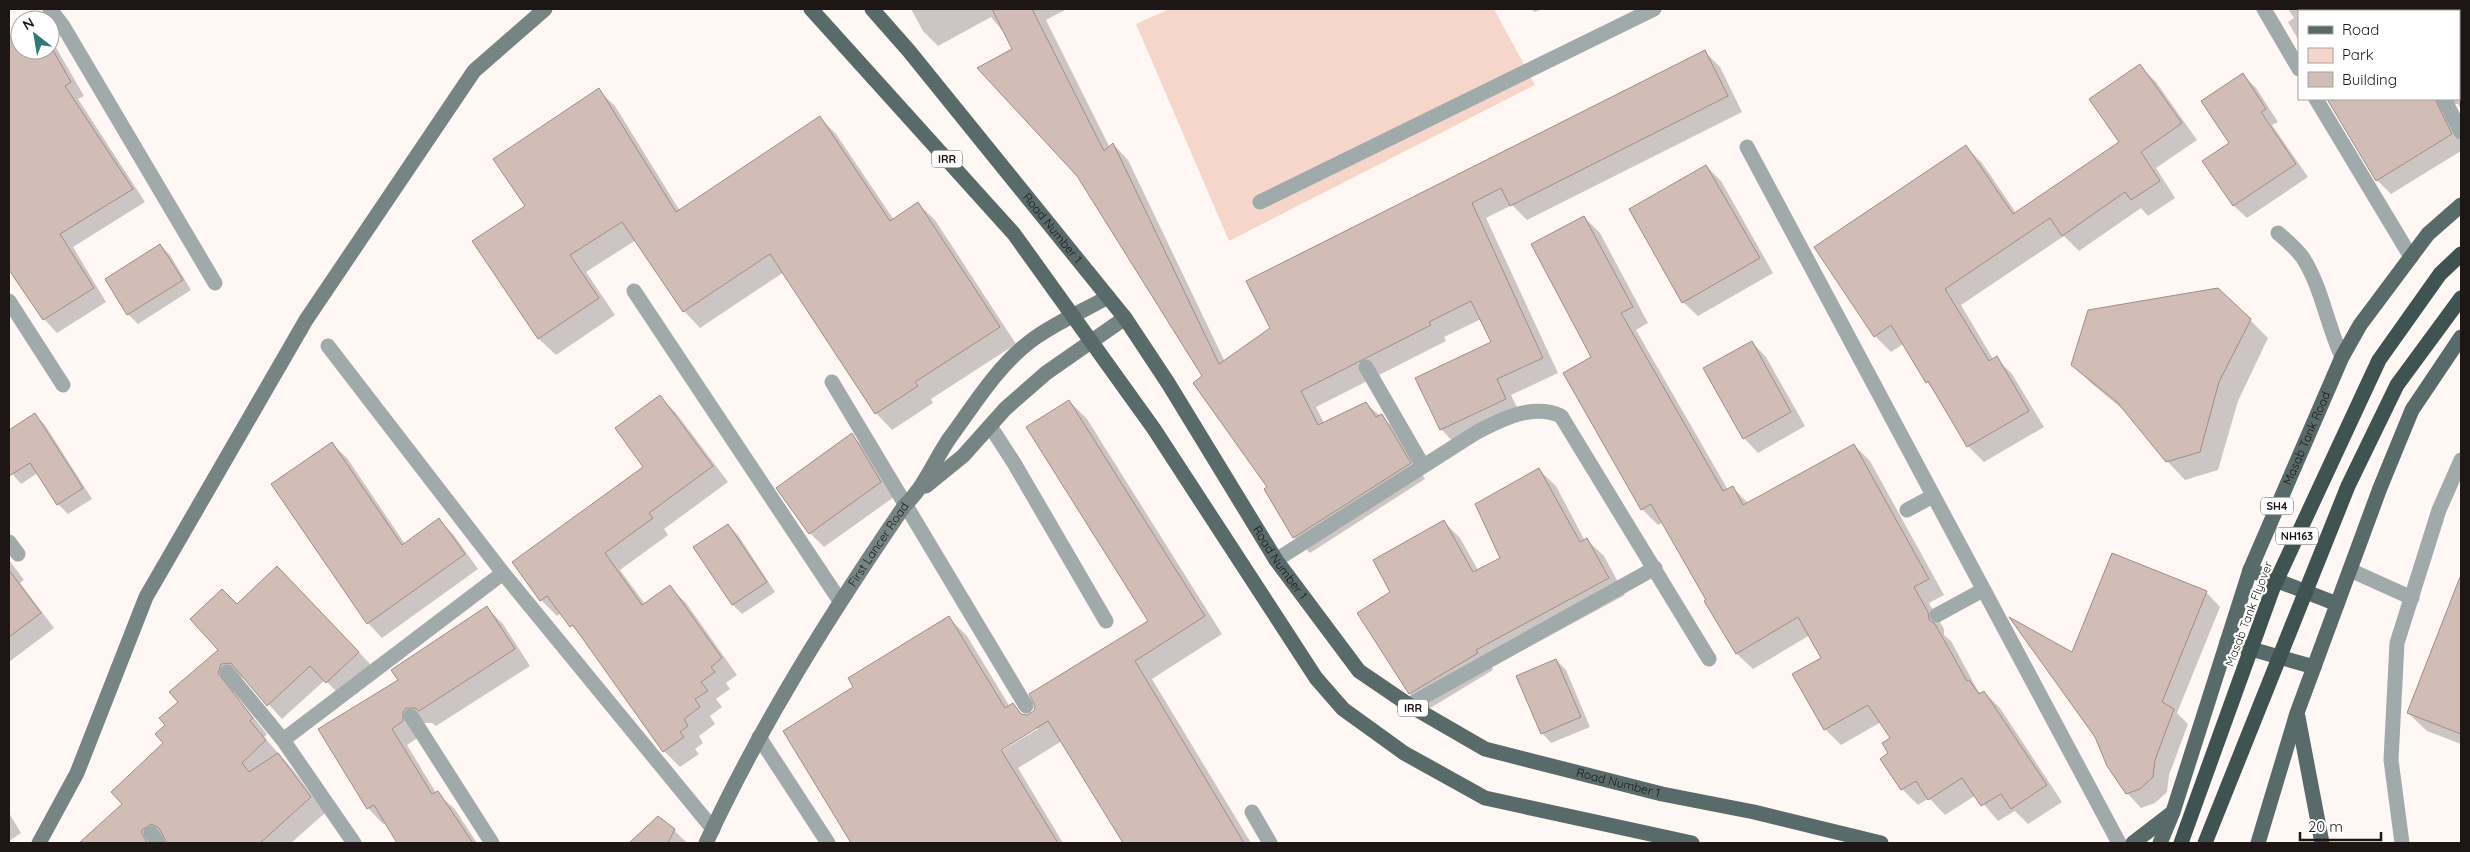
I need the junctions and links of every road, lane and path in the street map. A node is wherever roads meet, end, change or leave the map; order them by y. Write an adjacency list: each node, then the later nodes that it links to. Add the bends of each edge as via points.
1 (50, 9): 17 (street)
2 (545, 9): 65 (street, via 474,70 306,320 146,598 77,773)
3 (811, 9): 22 (main road, IRR, via 1014,234)
4 (872, 9): 19 (main road, Road Number 1 / IRR)
5 (1654, 9): 12 (street)
6 (2264, 9): 7 (street)
7 (2298, 67)
8 (2317, 100): 16 (street)
9 (2445, 100): 10 (street)
10 (2461, 132)
11 (1747, 146): 35 (street)
12 (1260, 202)
13 (2461, 205): 16 (main road, Masab Tank Road / SH4, via 2428,234)
14 (2278, 233): 27 (street, via 2303,257)
15 (2461, 254): 75 (highway, Masab Tank Flyover / NH163, bridge, via 2440,274 2379,360 2273,588)
16 (2411, 257): 27 (main road, Masab Tank Road / SH4, via 2360,325)
17 (215, 283)
18 (634, 291): 47 (street)
19 (1108, 297): 22 (street, First Lancer Road); 23 (main road, Road Number 1 / IRR)
20 (2461, 298): 76 (highway, NH163, bridge, via 2397,385 2348,486)
21 (9, 301): 30 (street)
22 (1073, 316): 25 (main road, IRR); 34 (street, First Lancer Road, via 1030,341 998,372 943,448)
23 (1125, 318): 25 (street); 40 (main road, Road Number 1 / IRR)
24 (2461, 338): 43 (main road, via 2412,410)
25 (1091, 342): 31 (street, via 1046,373); 64 (main road, IRR, via 1154,428 1316,678 1342,709 1404,753 1485,798)
26 (328, 346): 44 (street)
27 (2342, 357): 42 (main road, Masab Tank Road / SH4)
28 (1366, 367): 33 (street)
29 (832, 382): 36 (street)
30 (64, 385)
31 (990, 426): 34 (street, via 963,456); 50 (street)
32 (2461, 460): 46 (street, via 2440,510)
33 (1423, 466): 40 (street); 41 (street, via 1508,416 1551,412 1561,416)
34 (919, 492): 36 (street, First Lancer Road)
35 (1933, 496): 37 (street); 45 (street)
36 (906, 505): 47 (street, First Lancer Road); 56 (street)
37 (1907, 510)
38 (9, 542): 39 (street)
39 (18, 554)
40 (1276, 560): 55 (main road, Road Number 1 / IRR, via 1359,671)
41 (1655, 568): 52 (street); 55 (street)
42 (2250, 570): 48 (main road); 51 (main road, Masab Tank Road / SH4)
43 (2350, 570): 46 (street); 48 (main road)
44 (503, 573): 60 (street); 63 (street)
45 (1983, 590): 49 (street); 72 (street)
46 (2412, 598): 79 (street, via 2397,643 2391,760)
47 (840, 601): 59 (street, First Lancer Road)
48 (2337, 604): 53 (main road)
49 (1937, 615)
50 (1106, 621)
51 (2227, 642): 53 (main road); 62 (main road, Masab Tank Road / SH4)
52 (1709, 659)
53 (2314, 667): 57 (main road)
54 (227, 672): 60 (street)
55 (1409, 705): 71 (main road, Road Number 1 / IRR, via 1485,749 1662,794 1754,812)
56 (1026, 706)
57 (2297, 713): 77 (main road); 78 (main road)
58 (412, 716): 67 (street)
59 (759, 737): 63 (street, First Lancer Road); 69 (street)
60 (283, 740): 66 (street)
61 (1252, 812): 70 (street)
62 (2173, 812): 73 (main road); 74 (main road, Masab Tank Road / SH4)
63 (713, 829): 68 (street, First Lancer Road)
64 (1684, 842)
65 (39, 843)
66 (354, 843)
67 (492, 843)
68 (706, 843)
69 (828, 843)
70 (1270, 843)
71 (1881, 843)
72 (2119, 843)
73 (2134, 843)
74 (2160, 843)
75 (2181, 843)
76 (2205, 843)
77 (2258, 843)
78 (2322, 843)
79 (2402, 843)

